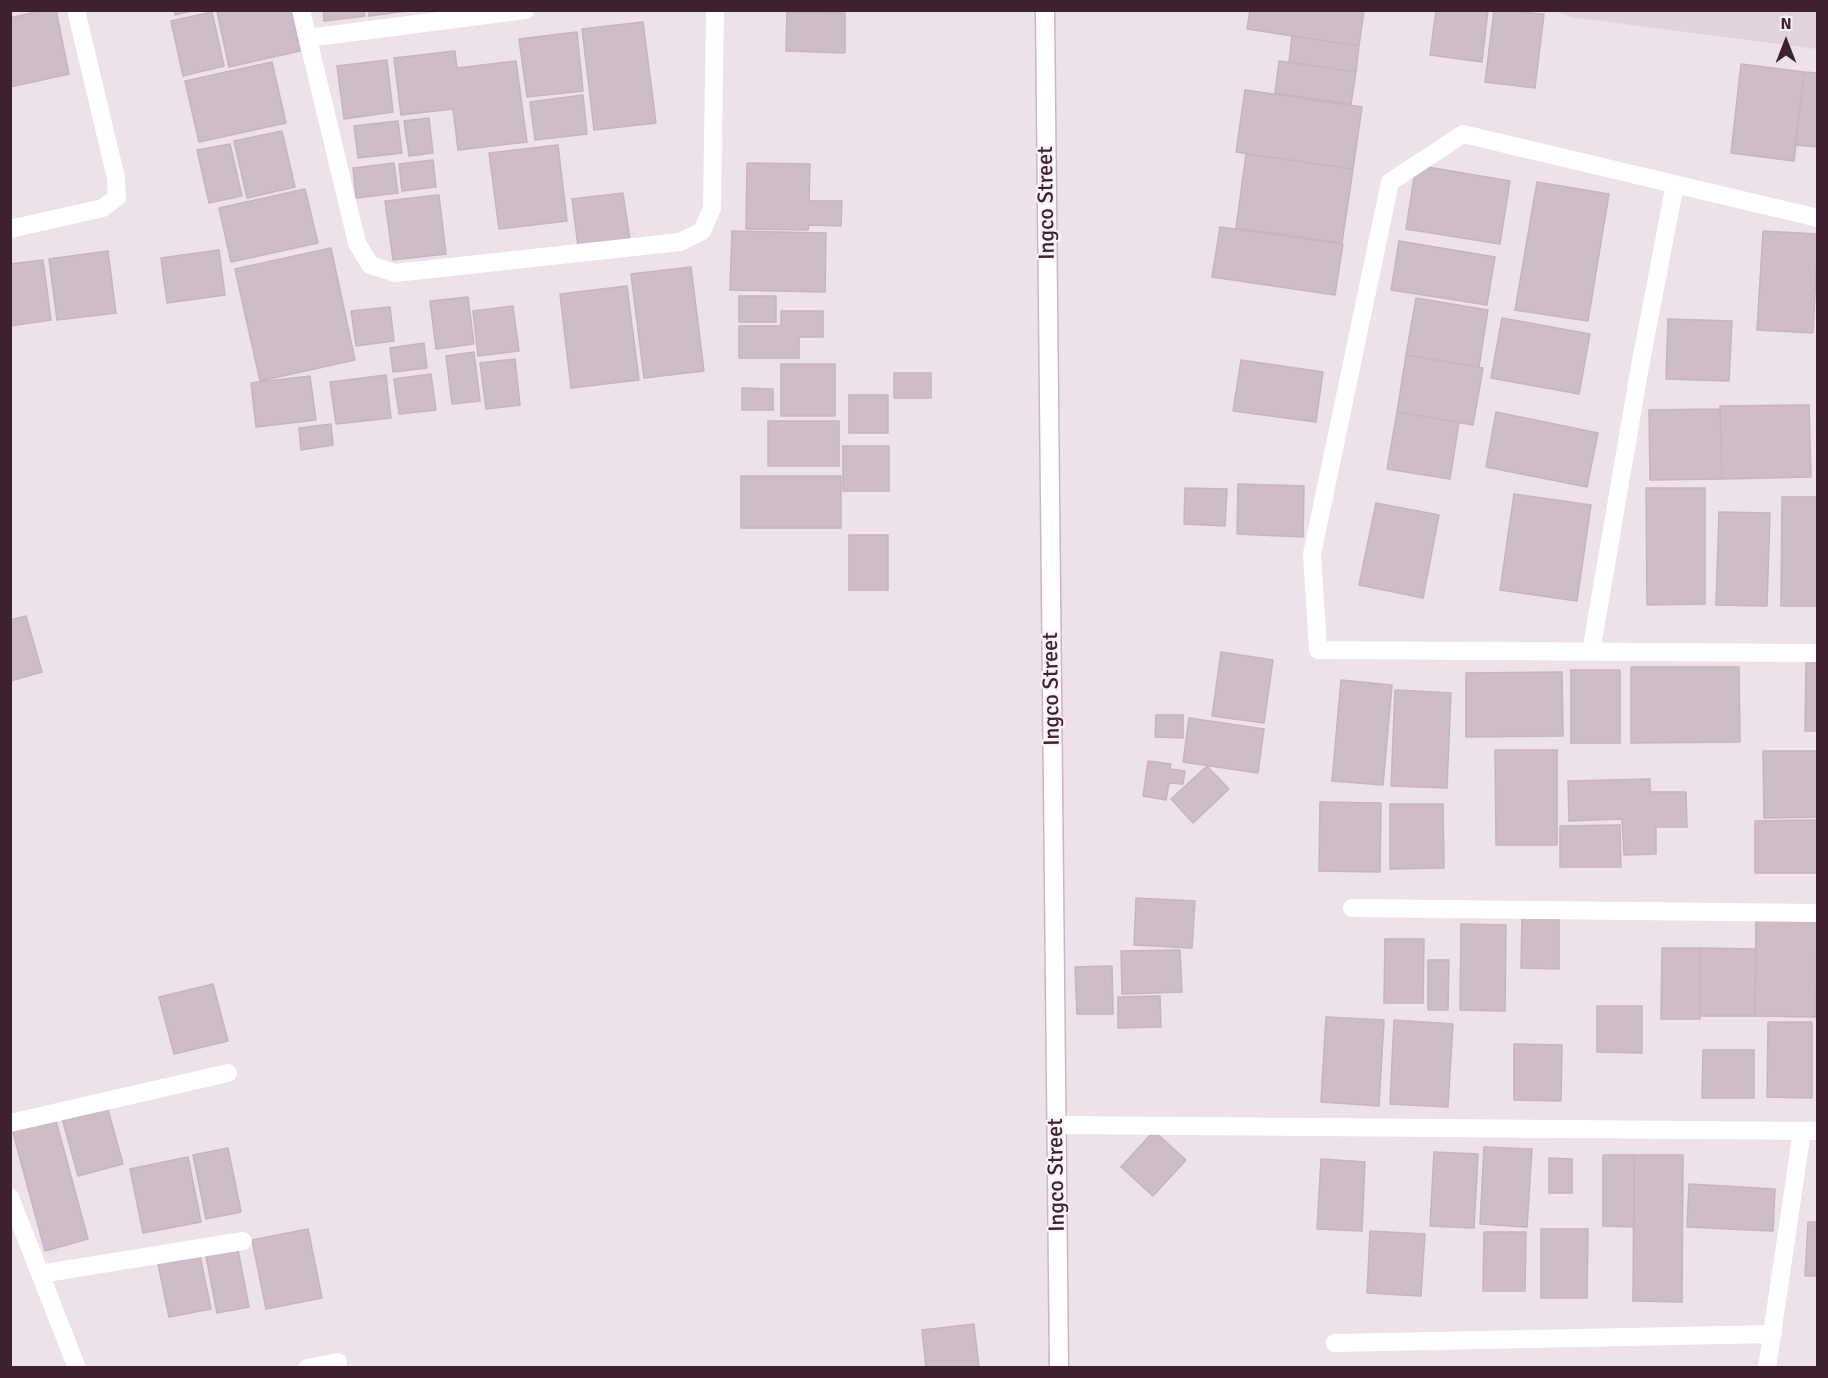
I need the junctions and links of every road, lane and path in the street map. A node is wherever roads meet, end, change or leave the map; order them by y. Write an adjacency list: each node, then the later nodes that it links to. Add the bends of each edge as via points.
1 (76, 10): 9 (street, via 116,178 117,197 103,208)
2 (301, 10): 6 (street)
3 (525, 10): 6 (street)
4 (715, 10): 6 (street, via 712,208 702,231 680,242 395,273 370,265 357,243)
5 (1045, 10): 16 (street, Ingco Street)
6 (308, 38)
7 (1675, 184): 8 (street); 10 (street); 10 (street, via 1463,134 1390,182 1312,554 1318,650)
8 (1818, 218)
9 (10, 229)
10 (1591, 652): 11 (street)
11 (1818, 653)
12 (1352, 908): 13 (street)
13 (1818, 913)
14 (228, 1074): 15 (street)
15 (10, 1124)
16 (1056, 1125): 17 (street); 26 (street, Ingco Street)
17 (1810, 1131): 21 (street)
18 (10, 1197): 20 (street)
19 (243, 1240): 20 (street)
20 (40, 1274): 24 (street)
21 (1773, 1335): 22 (street); 27 (street)
22 (1335, 1342)
23 (338, 1362): 25 (street)
24 (77, 1368)
25 (307, 1368)
26 (1059, 1368)
27 (1767, 1368)

